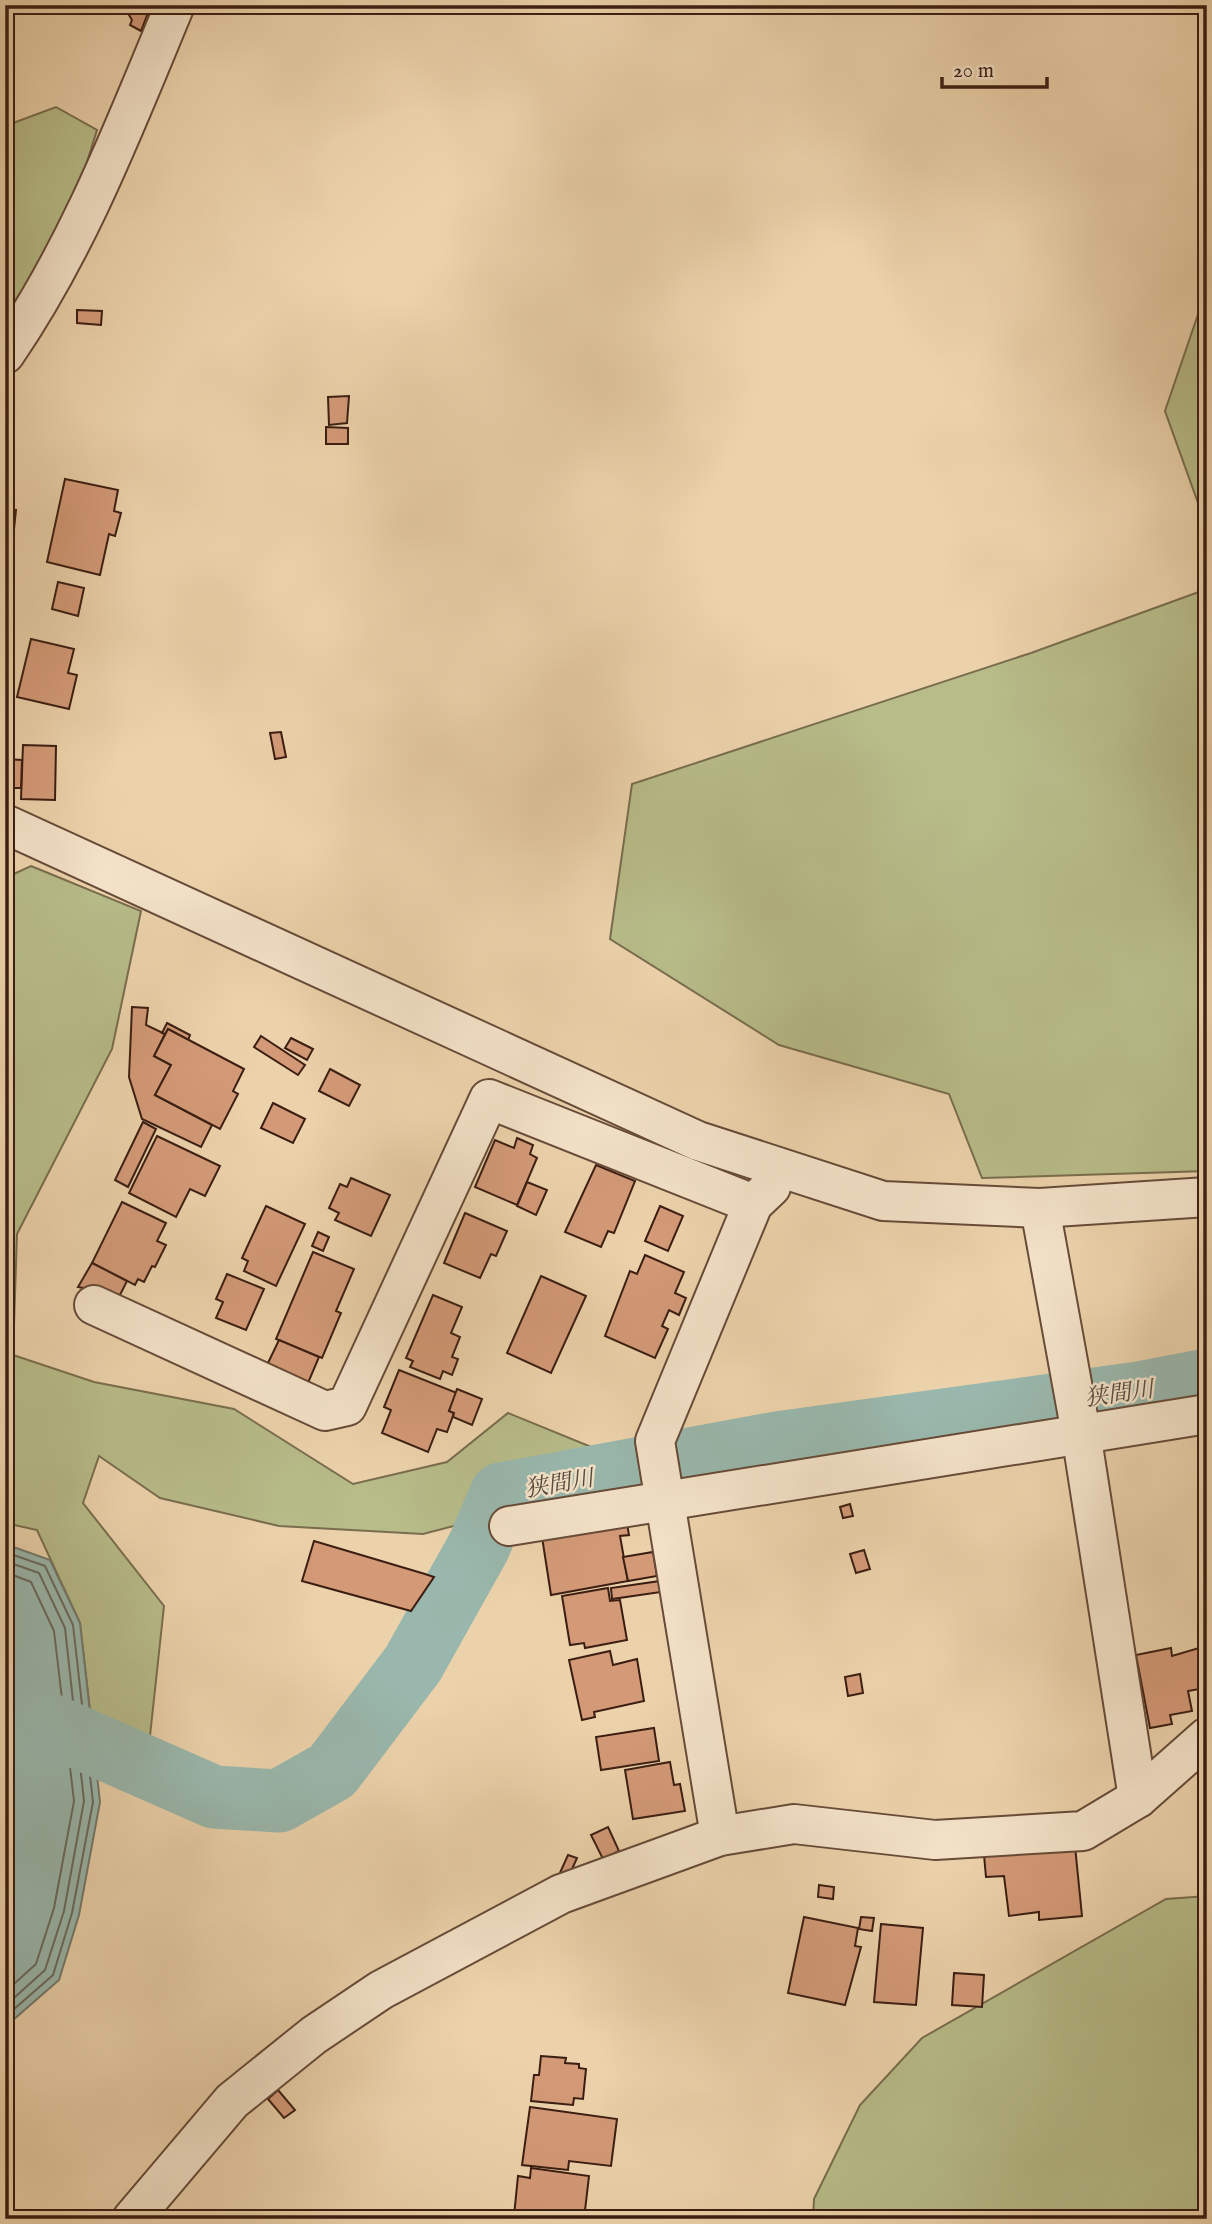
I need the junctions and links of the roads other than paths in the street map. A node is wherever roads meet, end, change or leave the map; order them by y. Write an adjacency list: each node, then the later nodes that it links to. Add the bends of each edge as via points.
1 (176, 5): 2 (street, via 100,185 41,302)
2 (5, 354)
3 (5, 824): 4 (street, via 698,1141)
4 (788, 1171): 6 (street); 7 (street, via 883,1201)
5 (1207, 1197): 7 (street)
6 (753, 1204): 8 (street, via 489,1099 347,1406 325,1411); 11 (street, via 655,1441)
7 (1040, 1208): 10 (street)
8 (94, 1305)
9 (1207, 1414): 10 (street)
10 (1081, 1433): 11 (street); 14 (street)
11 (666, 1499): 12 (street); 15 (street)
12 (509, 1526)
13 (1207, 1737): 14 (street)
14 (1138, 1798): 15 (street, via 1083,1830 935,1840 794,1824)
15 (720, 1836): 16 (street, via 561,1894 381,1990 314,2035 232,2101)
16 (132, 2219)

